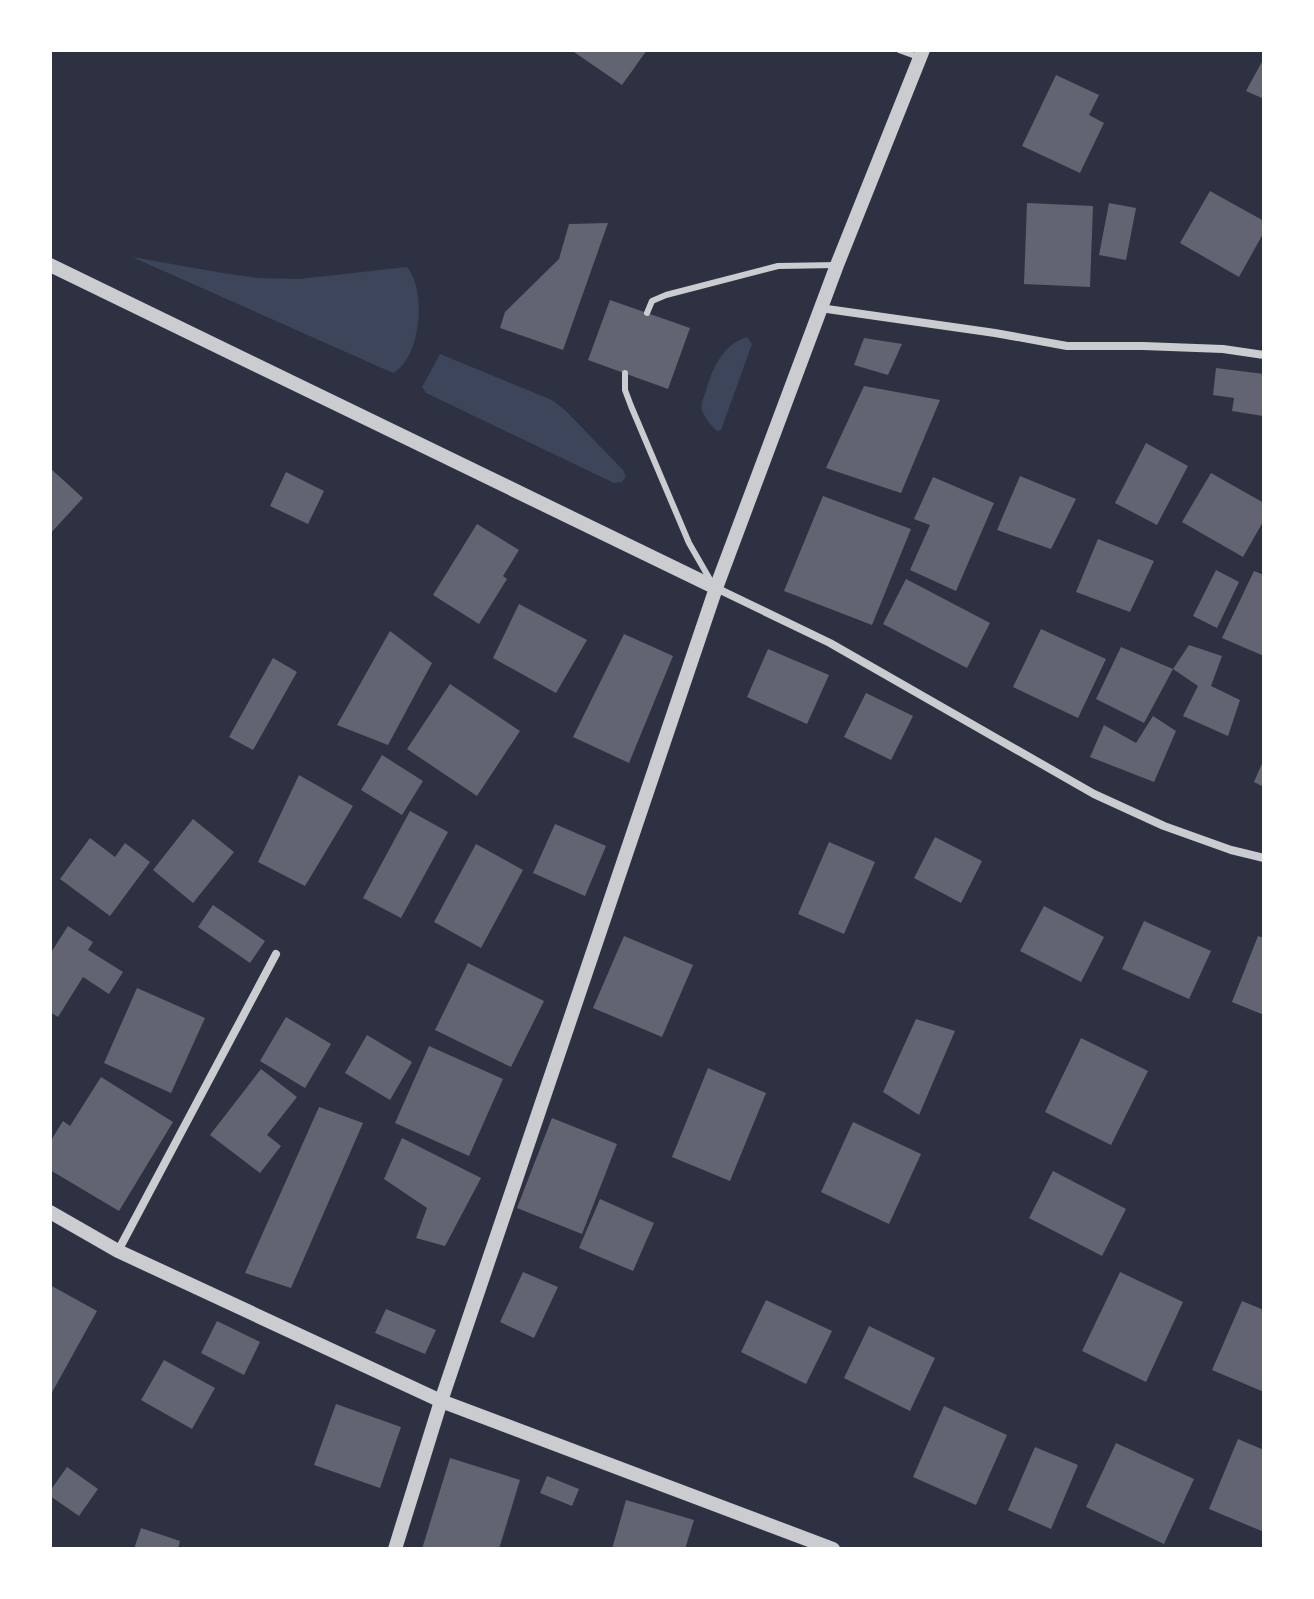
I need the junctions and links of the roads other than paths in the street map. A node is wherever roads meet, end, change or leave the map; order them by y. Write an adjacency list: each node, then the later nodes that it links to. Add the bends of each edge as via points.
1 (899, 50): 2 (lane)
2 (922, 54): 4 (street)
3 (50, 265): 9 (street)
4 (837, 265): 5 (street); 6 (lane, via 778,266 666,295 652,301)
5 (820, 308): 7 (street, via 1067,346 1223,349); 9 (street)
6 (647, 313)
7 (1264, 355)
8 (625, 373): 9 (lane, via 625,390 689,543)
9 (716, 588): 10 (street, via 830,643 1094,794 1164,826); 14 (street)
10 (1264, 858)
11 (276, 954): 13 (street)
12 (50, 1212): 13 (street)
13 (118, 1251): 14 (street)
14 (441, 1401): 15 (street); 16 (street)
15 (395, 1549)
16 (833, 1549)

